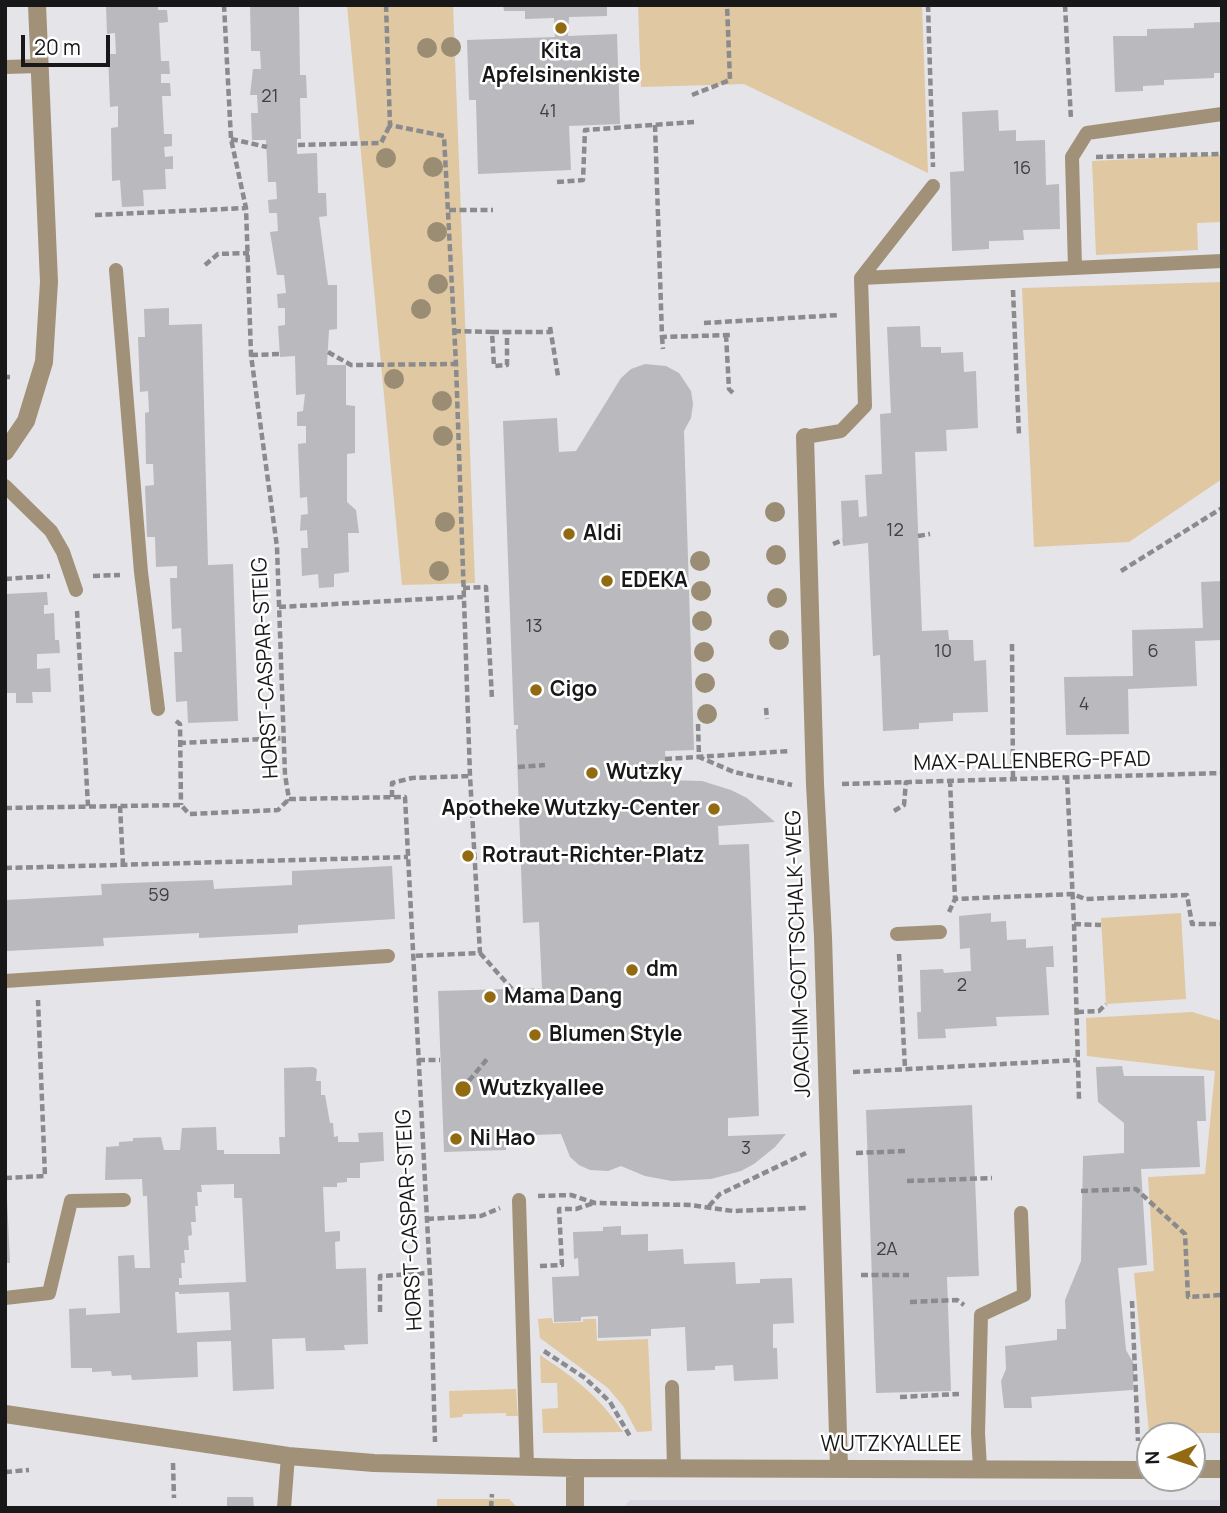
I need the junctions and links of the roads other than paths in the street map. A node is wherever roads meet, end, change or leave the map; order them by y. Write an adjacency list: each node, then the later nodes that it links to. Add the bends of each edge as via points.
1 (37, 5): 2 (street)
2 (39, 66): 3 (lane); 11 (street, via 49,282 44,362 26,421)
3 (5, 67)
4 (1222, 114): 7 (lane, via 1087,133 1072,157)
5 (933, 186): 9 (lane)
6 (1222, 261): 7 (lane)
7 (1074, 268): 9 (lane)
8 (116, 270): 14 (lane, via 141,572)
9 (861, 278): 10 (lane, via 865,406 841,431)
10 (806, 437): 29 (street, JOACHIM-GOTTSCHALK-WEG)
11 (5, 453)
12 (5, 486): 13 (lane, via 51,531)
13 (76, 590)
14 (158, 709)
15 (940, 932): 16 (lane)
16 (898, 934)
17 (388, 956): 18 (lane)
18 (5, 981)
19 (124, 1200): 22 (lane, via 71,1201 49,1293)
20 (519, 1200): 26 (lane)
21 (1021, 1213): 30 (lane, via 1024,1294 981,1315)
22 (5, 1298)
23 (672, 1387): 28 (lane)
24 (5, 1414): 25 (street, WUTZKYALLEE)
25 (288, 1456): 26 (street, WUTZKYALLEE); 32 (lane)
26 (527, 1467): 27 (street, WUTZKYALLEE)
27 (575, 1468): 28 (street, WUTZKYALLEE); 33 (street)
28 (674, 1468): 29 (street, WUTZKYALLEE)
29 (839, 1468): 30 (street, WUTZKYALLEE)
30 (980, 1468): 31 (street, WUTZKYALLEE)
31 (1136, 1470)
32 (285, 1508)
33 (575, 1508)

